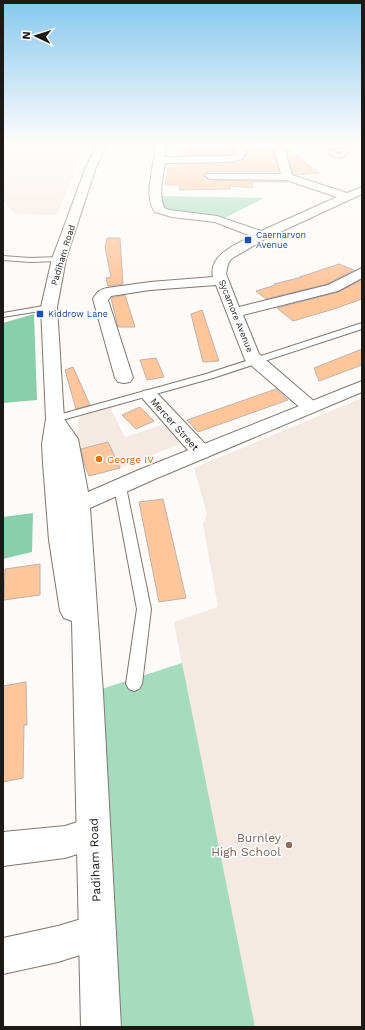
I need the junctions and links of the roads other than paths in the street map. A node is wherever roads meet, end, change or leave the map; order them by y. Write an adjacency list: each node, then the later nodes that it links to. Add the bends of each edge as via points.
1 (83, 192): 10 (street, Padiham Road)
2 (154, 192): 6 (street)
3 (333, 192): 5 (street)
4 (358, 192): 5 (street, Sycamore Avenue)
5 (348, 197): 8 (street, Sycamore Avenue)
6 (159, 210): 7 (street, via 153,214); 8 (street, via 177,216 219,220)
7 (151, 220)
8 (261, 236): 12 (street, Sycamore Avenue, via 226,256 220,264 219,274)
9 (3, 258): 10 (lane)
10 (60, 259): 13 (street, Padiham Road)
11 (362, 272): 14 (street, via 333,288)
12 (222, 280): 14 (street, Sycamore Avenue); 18 (street, via 107,292 100,299)
13 (49, 307): 15 (lane); 22 (street, Padiham Road)
14 (235, 312): 17 (street, Sycamore Avenue, via 251,356)
15 (3, 316)
16 (362, 326): 17 (lane)
17 (258, 361): 20 (lane); 21 (street, Sycamore Avenue)
18 (124, 378)
19 (362, 386): 21 (street)
20 (149, 395): 22 (lane); 23 (street, Mercer Street)
21 (310, 407): 23 (street)
22 (55, 419): 25 (street, Padiham Road, via 52,444)
23 (201, 452): 24 (street)
24 (120, 487): 25 (street); 26 (lane, via 144,609)
25 (68, 509): 27 (street, Padiham Road, via 60,540 89,693)
26 (134, 684)
27 (94, 833): 28 (street, via 65,842); 29 (street, Padiham Road)
28 (3, 849)
29 (98, 932): 30 (street); 31 (street, Padiham Road)
30 (3, 956)
31 (101, 1027)

